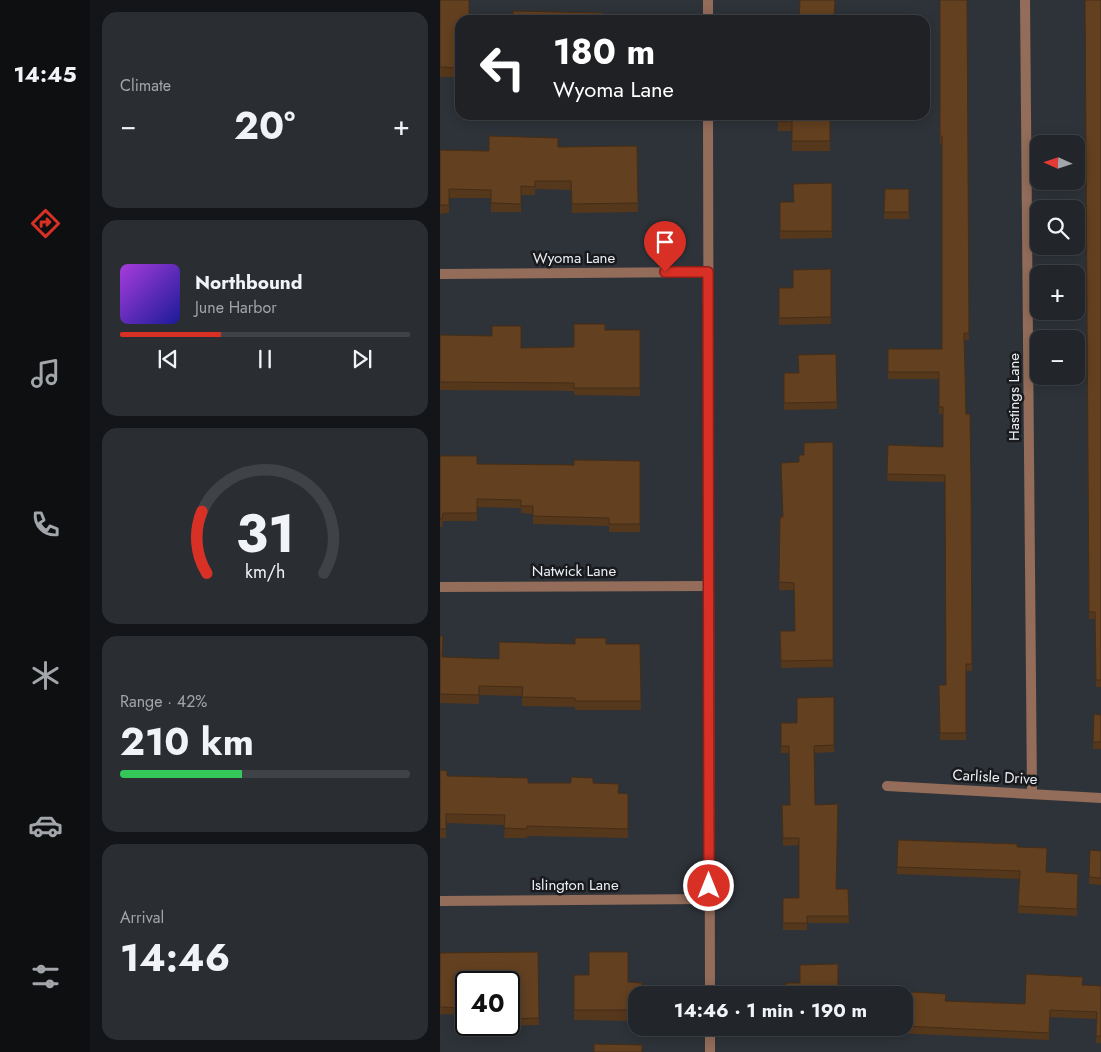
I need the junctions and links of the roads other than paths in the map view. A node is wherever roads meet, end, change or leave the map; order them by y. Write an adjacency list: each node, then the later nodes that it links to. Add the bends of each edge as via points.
1 (708, 0): 3 (street)
2 (1026, 0): 10 (street, Hastings Lane)
3 (708, 15)
4 (708, 120): 5 (street)
5 (708, 272): 6 (street, Wyoma Lane); 7 (street)
6 (440, 274)
7 (709, 586): 8 (street, Natwick Lane); 12 (street)
8 (440, 587)
9 (887, 786): 10 (street, Carlisle Drive)
10 (1032, 794): 11 (street, Carlisle Drive)
11 (1101, 798)
12 (709, 899): 13 (street, Islington Lane); 14 (street)
13 (440, 901)
14 (710, 986)
15 (710, 1036): 16 (street)
16 (710, 1052)

